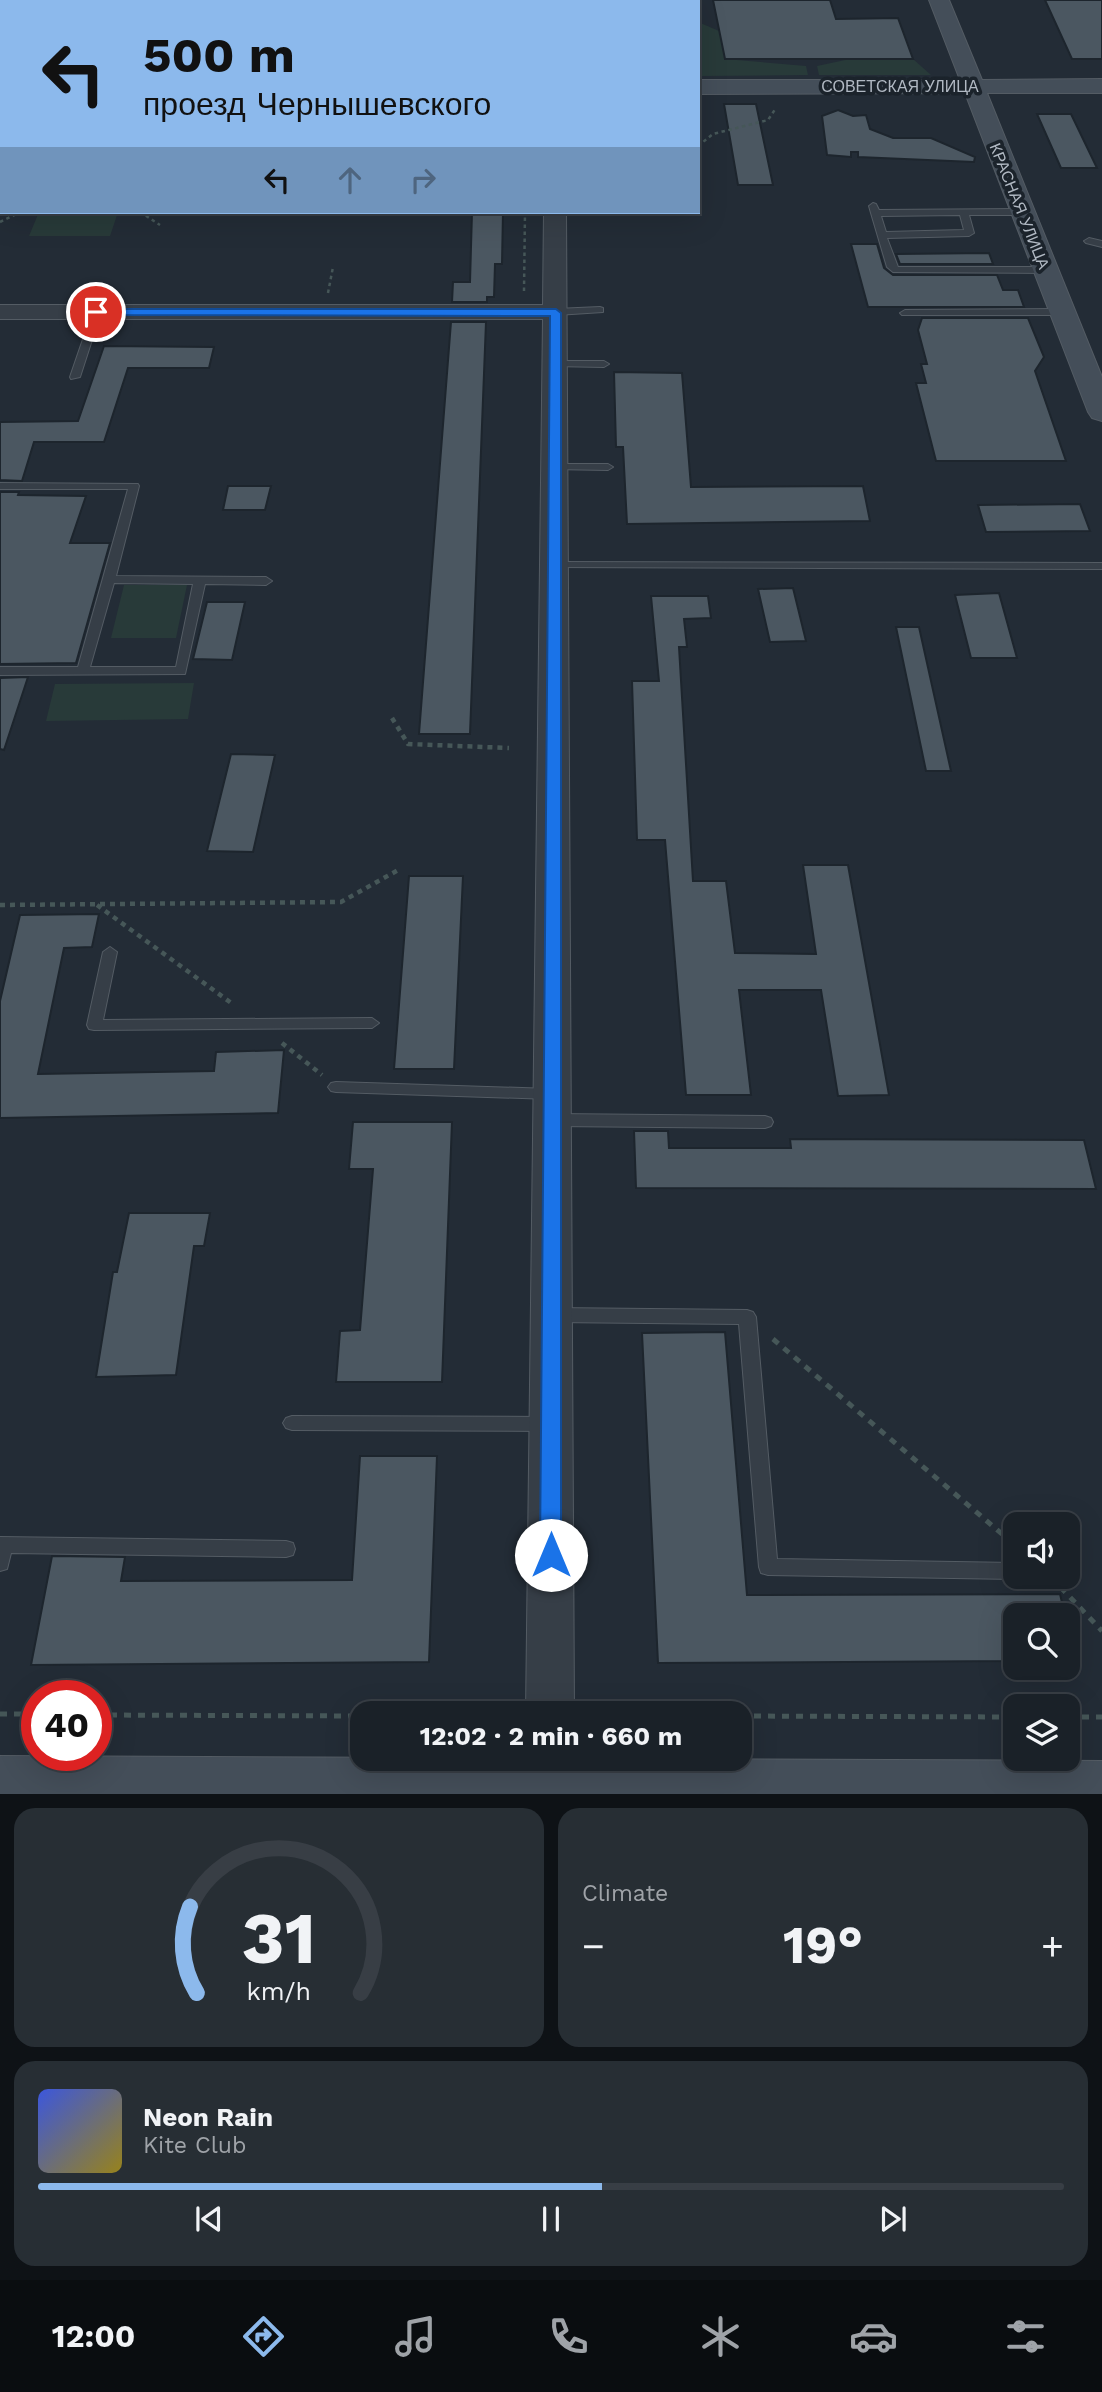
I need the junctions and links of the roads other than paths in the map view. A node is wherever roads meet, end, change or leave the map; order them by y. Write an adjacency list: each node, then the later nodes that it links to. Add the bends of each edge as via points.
1 (939, 0): 2 (main road, КРАСНАЯ УЛИЦА)
2 (973, 86): 3 (main road, СОВЕТСКАЯ УЛИЦА); 4 (main road, СОВЕТСКАЯ УЛИЦА); 6 (main road, КРАСНАЯ УЛИЦА)
3 (1102, 86)
4 (700, 87)
5 (964, 212): 6 (lane); 8 (lane, via 969,233); 8 (lane, via 874,210)
6 (1023, 212): 11 (main road, КРАСНАЯ УЛИЦА)
7 (555, 214): 12 (street)
8 (882, 235): 11 (lane, via 896,270)
9 (1089, 241): 10 (lane)
10 (1102, 244)
11 (1046, 270): 16 (main road, КРАСНАЯ УЛИЦА)
12 (540, 308): 13 (lane); 15 (street); 18 (street)
13 (600, 310)
14 (1, 312): 15 (street)
15 (96, 312): 20 (lane)
16 (1062, 312): 17 (lane); 21 (main road, КРАСНАЯ УЛИЦА)
17 (905, 313)
18 (556, 364): 19 (lane); 22 (street)
19 (604, 364)
20 (75, 377)
21 (1102, 412)
22 (556, 467): 23 (lane); 25 (street)
23 (608, 467)
24 (0, 486): 27 (lane, via 134,486)
25 (556, 565): 26 (lane); 35 (street)
26 (1102, 566)
27 (109, 579): 28 (lane); 31 (lane)
28 (200, 580): 29 (lane); 31 (lane, via 181,671)
29 (266, 581)
30 (0, 671): 31 (lane)
31 (83, 671)
32 (110, 952): 33 (lane, via 94,1025)
33 (372, 1023)
34 (336, 1087): 35 (lane)
35 (553, 1107): 36 (lane); 37 (street)
36 (765, 1122)
37 (552, 1315): 39 (street); 42 (lane, via 747,1317 768,1567)
38 (292, 1423): 39 (lane)
39 (551, 1423): 43 (street)
40 (286, 1549): 41 (lane)
41 (1, 1551)
42 (1003, 1571)
43 (550, 1701)
44 (551, 1771): 45 (main road); 46 (main road)
45 (0, 1783)
46 (1102, 1787)

